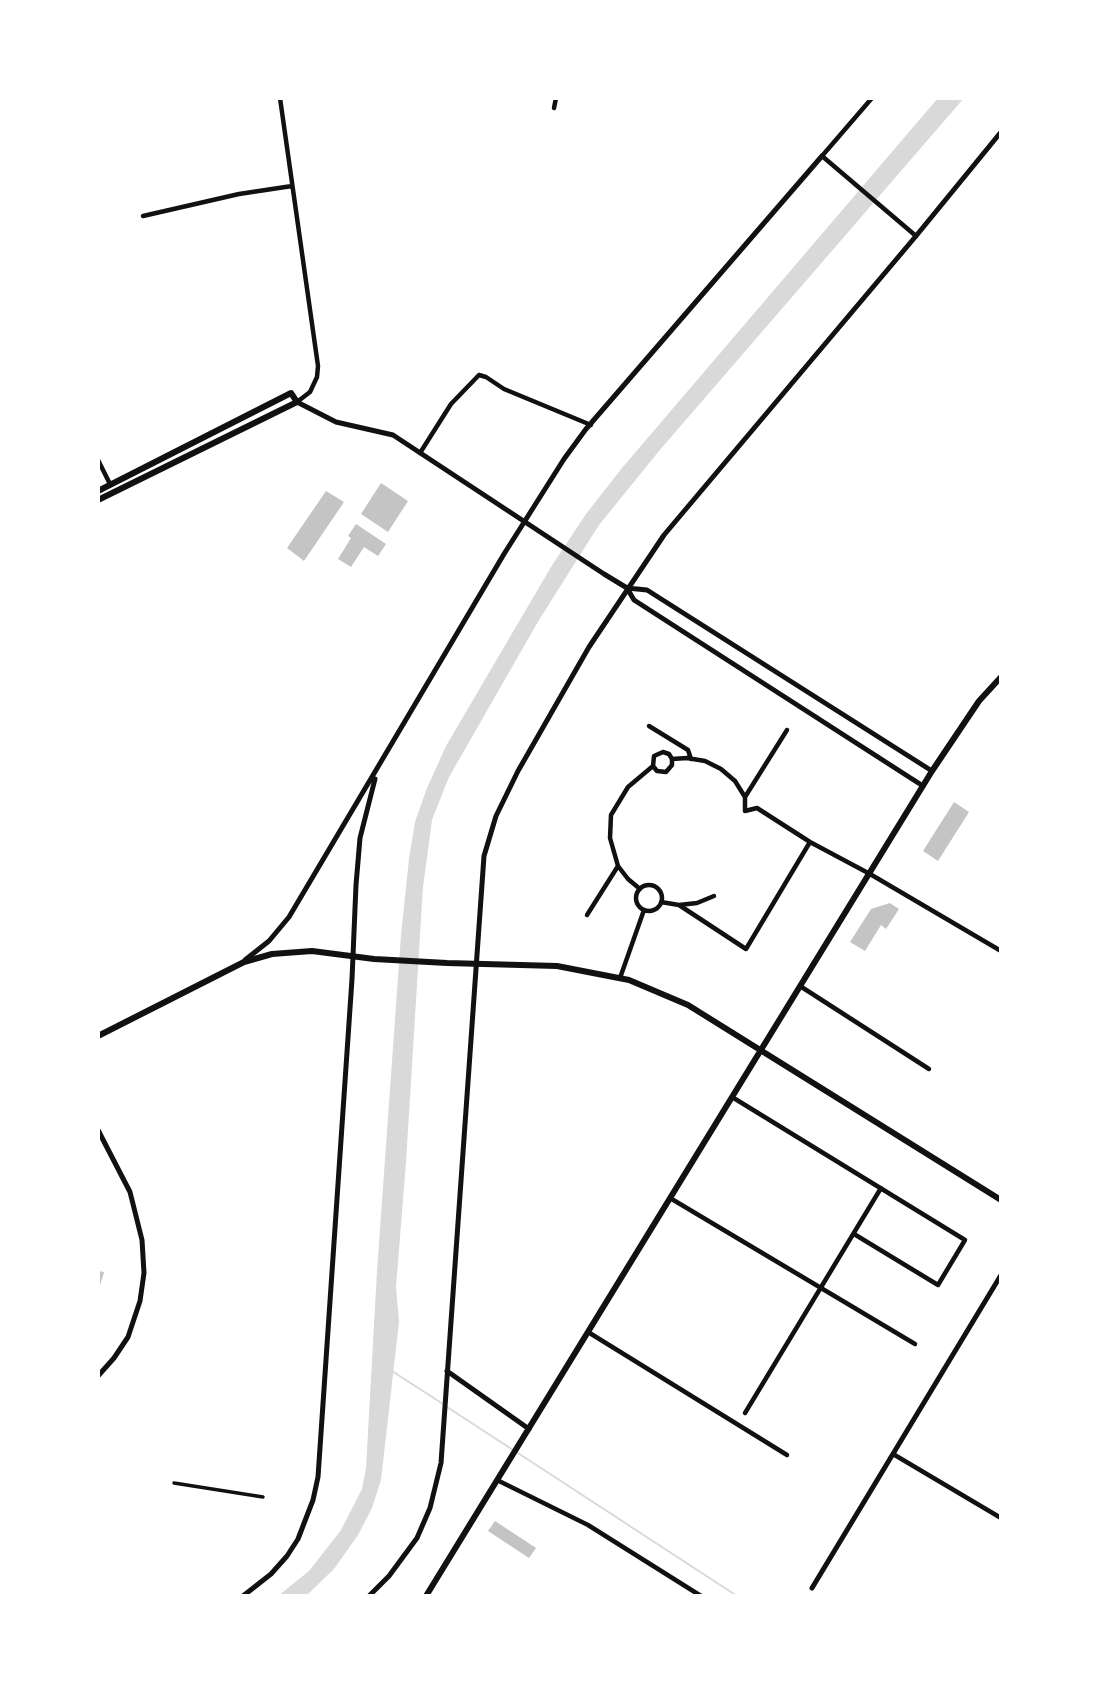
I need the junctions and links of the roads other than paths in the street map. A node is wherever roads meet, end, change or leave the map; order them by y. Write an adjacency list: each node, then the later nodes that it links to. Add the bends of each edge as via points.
1 (280, 98): 7 (street)
2 (556, 98): 4 (street)
3 (872, 98): 6 (street)
4 (554, 108)
5 (1001, 132): 9 (street)
6 (822, 156): 9 (street); 11 (street)
7 (292, 186): 8 (street); 10 (street, via 318,366 310,392)
8 (143, 216)
9 (916, 236): 18 (street, via 664,535)
10 (297, 401): 12 (street, via 336,422 393,435); 14 (main road, via 291,393); 16 (main road)
11 (590, 425): 12 (street, via 479,374 451,404); 17 (street)
12 (419, 453): 17 (street)
13 (98, 460): 14 (street)
14 (110, 485): 15 (main road)
15 (98, 491)
16 (98, 500)
17 (524, 522): 18 (street); 24 (street)
18 (627, 588): 26 (street, via 647,590); 27 (street, via 634,600); 40 (street, via 517,771 496,816 484,856)
19 (1001, 677): 26 (main road, via 979,701)
20 (649, 726): 23 (street, via 688,750)
21 (787, 730): 28 (street)
22 (672, 759): 23 (street); 25 (street, via 659,753); 25 (street, via 666,772)
23 (691, 759): 28 (street, via 722,769)
24 (380, 764): 39 (street, via 360,838); 41 (street, via 289,917 269,941)
25 (653, 765): 30 (street, via 628,787 611,815 610,838)
26 (932, 771): 27 (main road)
27 (923, 786): 31 (main road)
28 (745, 797): 29 (street, via 745,811 757,807)
29 (810, 842): 31 (street); 35 (street, via 746,949)
30 (618, 866): 32 (street); 37 (street)
31 (870, 874): 38 (street); 43 (main road)
32 (640, 889): 34 (street, via 653,887 661,894); 36 (street, via 636,899)
33 (714, 896): 35 (street)
34 (661, 902): 35 (street); 36 (street, via 654,910)
35 (679, 905)
36 (644, 910): 42 (street)
37 (587, 915)
38 (1001, 951)
39 (353, 956): 40 (main road); 41 (main road, via 290,951); 68 (street, via 318,1476 298,1539 271,1574)
40 (476, 965): 42 (main road, via 557,966); 57 (street)
41 (237, 966): 44 (main road)
42 (620, 978): 45 (main road, via 688,1005)
43 (800, 986): 45 (main road); 46 (street)
44 (98, 1036)
45 (760, 1050): 47 (main road); 51 (main road)
46 (929, 1069)
47 (732, 1097): 49 (street); 50 (main road)
48 (98, 1130): 58 (street, via 130,1192 142,1240 144,1273 128,1337)
49 (881, 1188): 52 (street); 52 (street, via 965,1240 937,1285)
50 (670, 1198): 54 (street); 55 (main road)
51 (1001, 1200)
52 (854, 1234): 54 (street)
53 (1001, 1275): 61 (street)
54 (821, 1288): 56 (street); 59 (street)
55 (588, 1332): 60 (main road); 62 (street)
56 (915, 1344)
57 (447, 1374): 60 (street); 69 (street, via 441,1463 430,1508 417,1538)
58 (98, 1376)
59 (745, 1413)
60 (527, 1432): 63 (main road)
61 (893, 1454): 66 (street); 67 (street)
62 (786, 1455)
63 (497, 1480): 70 (main road); 71 (street, via 588,1525)
64 (174, 1483): 65 (street)
65 (262, 1497)
66 (1001, 1518)
67 (812, 1588)
68 (243, 1596)
69 (369, 1596)
70 (426, 1596)
71 (701, 1596)

